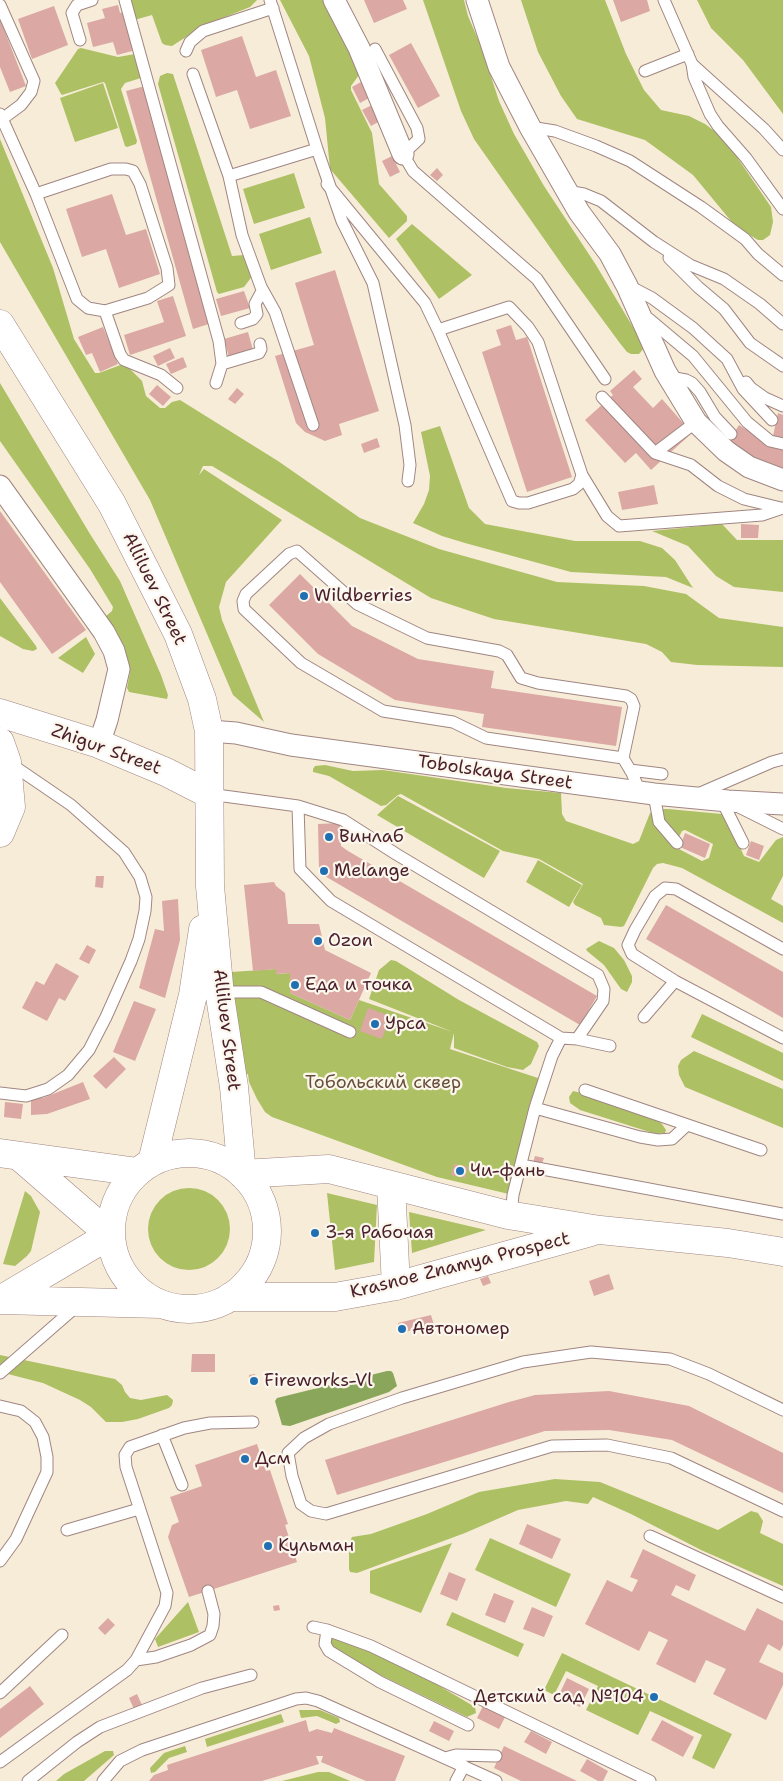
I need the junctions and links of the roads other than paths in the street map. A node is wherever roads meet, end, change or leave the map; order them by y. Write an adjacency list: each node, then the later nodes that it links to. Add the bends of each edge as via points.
1 (92, 0): 6 (lane)
2 (125, 0): 37 (lane, via 220,341)
3 (334, 0): 19 (street, via 359,48)
4 (477, 0): 16 (street, via 499,67)
5 (664, 0): 12 (lane)
6 (76, 3): 9 (lane, via 72,13)
7 (0, 4): 15 (lane, via 34,81 32,92 21,105)
8 (272, 4): 11 (lane, via 203,31 190,42); 17 (lane)
9 (80, 40)
10 (375, 49): 19 (lane, via 417,128 419,139)
11 (186, 51)
12 (690, 59): 13 (lane); 18 (lane); 24 (lane, via 700,94 710,114)
13 (645, 70)
14 (193, 74): 20 (lane)
15 (1, 117): 23 (lane)
16 (530, 127): 22 (street); 26 (lane, via 554,131 630,161 745,239)
17 (317, 150): 20 (lane); 21 (lane)
18 (783, 150)
19 (403, 154): 40 (lane, via 413,171 536,279)
20 (229, 176): 28 (lane, via 242,234)
21 (328, 184): 34 (lane, via 425,303); 53 (lane, via 342,221 373,283 405,425 410,465)
22 (566, 191): 25 (lane, via 601,201); 27 (street, via 610,254)
23 (36, 194): 29 (lane, via 77,300 88,308); 29 (lane, via 111,169 133,171 167,268 169,285 148,298)
24 (783, 209)
25 (654, 242): 33 (lane, via 690,265 724,280); 38 (lane, via 724,309 750,343)
26 (783, 276)
27 (627, 286): 30 (street); 36 (lane, via 652,298 693,328)
28 (262, 291): 31 (lane, via 255,304 257,314); 47 (lane, via 275,312)
29 (105, 311): 42 (lane, via 124,360 161,375)
30 (642, 319): 39 (street); 49 (lane, via 649,319 693,356 759,434)
31 (241, 323)
32 (0, 324): 57 (main road, Alliluev Street, via 112,504 178,634 202,699)
33 (783, 324)
34 (438, 330): 51 (lane, via 509,307 538,342); 51 (lane, via 512,501 528,503 574,489)
35 (260, 344): 37 (lane, via 259,353)
36 (727, 359): 44 (lane, via 751,388); 45 (lane, via 743,389)
37 (222, 364): 41 (lane)
38 (783, 366)
39 (665, 371): 46 (street); 48 (lane, via 692,383 714,417)
40 (605, 379)
41 (216, 384)
42 (177, 388)
43 (602, 397): 50 (lane)
44 (783, 406)
45 (772, 420)
46 (696, 422): 50 (lane); 52 (street, via 726,451 749,467)
47 (313, 425)
48 (731, 434)
49 (783, 444)
50 (655, 453): 55 (lane, via 691,465 718,486 744,499)
51 (582, 475): 55 (lane, via 607,516 619,526 762,515)
52 (783, 480)
53 (408, 481)
54 (0, 486): 58 (street, via 104,632 114,652 119,669)
55 (782, 508)
56 (0, 713): 58 (main road, Zhigur Street)
57 (209, 731): 64 (street, Tobolskaya Street); 65 (main road, Alliluev Street)
58 (99, 744): 65 (main road, Zhigur Street)
59 (4, 752): 71 (main road, via 11,807); 85 (lane, via 124,852 140,877 146,897 139,938 131,961 106,1017 80,1061 60,1082 39,1093 26,1096)
60 (623, 758): 60 (lane, via 634,706 631,699 520,678 507,655 499,651 427,638 357,604 297,551 289,554 242,601 244,610 301,663 383,711 453,722 486,738); 62 (lane)
61 (783, 759): 66 (lane)
62 (630, 770): 63 (lane); 64 (lane)
63 (662, 774)
64 (647, 793): 66 (street, Tobolskaya Street); 72 (lane, via 659,822)
65 (209, 794): 69 (lane); 74 (main road, Alliluev Street)
66 (689, 798): 67 (street, Tobolskaya Street)
67 (725, 801): 68 (street, Tobolskaya Street); 70 (lane); 73 (lane)
68 (783, 804)
69 (298, 806): 80 (lane, via 300,869 331,901); 82 (lane, via 343,820 598,975 604,989 602,1001)
70 (783, 829)
71 (0, 833)
72 (677, 843)
73 (743, 843)
74 (210, 886): 77 (main road, Alliluev Street); 91 (main road, Alliluev Street, via 193,995)
75 (783, 949): 76 (lane, via 676,889 664,888 655,896 628,945 632,954)
76 (675, 982): 78 (lane); 81 (lane)
77 (220, 996): 79 (lane, via 231,992 261,992); 92 (main road, Alliluev Street, via 234,1087)
78 (644, 1017)
79 (350, 1032)
80 (561, 1038): 82 (lane); 86 (lane)
81 (783, 1038)
82 (576, 1039): 83 (lane)
83 (610, 1046)
84 (585, 1090): 87 (lane)
85 (0, 1093)
86 (536, 1108): 87 (lane, via 658,1140 672,1139); 90 (lane)
87 (687, 1125): 88 (lane)
88 (761, 1150)
89 (10, 1155): 91 (main road); 97 (main road)
90 (521, 1165): 94 (lane); 95 (lane)
91 (145, 1167): 92 (main road, via 175,1154 199,1154 222,1161); 97 (main road, via 126,1185 117,1200)
92 (242, 1174): 93 (main road, Krasnoe Znamya Prospect, via 329,1169); 101 (main road, via 256,1191 264,1211 267,1233 262,1258 249,1280)
93 (391, 1185): 95 (main road, Krasnoe Znamya Prospect); 100 (main road)
94 (783, 1214)
95 (510, 1215): 96 (main road, Krasnoe Znamya Prospect); 99 (main road)
96 (600, 1230): 98 (main road, Krasnoe Znamya Prospect); 99 (main road, Krasnoe Znamya Prospect)
97 (110, 1235): 102 (main road); 104 (main road, via 115,1257 125,1277 141,1293)
98 (783, 1252)
99 (509, 1254): 100 (main road, Krasnoe Znamya Prospect)
100 (396, 1286): 101 (main road, Krasnoe Znamya Prospect, via 335,1297)
101 (230, 1297): 104 (main road, via 210,1306 188,1309)
102 (0, 1300): 103 (main road)
103 (82, 1302): 104 (main road); 105 (lane)
104 (161, 1304)
105 (0, 1373)
106 (0, 1406): 115 (lane, via 21,1411 35,1422 43,1437 47,1457 47,1472 16,1539)
107 (783, 1410): 112 (lane, via 670,1359 591,1352 523,1362 402,1398 329,1424 304,1438 288,1453 301,1504 311,1511 326,1514 552,1446 607,1445 671,1458)
108 (252, 1422): 109 (lane, via 210,1423)
109 (162, 1435): 110 (lane); 111 (lane, via 130,1447 125,1455)
110 (182, 1485)
111 (139, 1510): 113 (lane); 121 (lane, via 167,1593 165,1606)
112 (783, 1510)
113 (67, 1530)
114 (650, 1536): 117 (lane)
115 (0, 1561)
116 (208, 1591): 121 (lane, via 214,1614 210,1635 156,1657)
117 (783, 1597)
118 (313, 1627): 119 (lane)
119 (327, 1630): 124 (lane, via 325,1644 329,1651 380,1682); 133 (lane, via 371,1646)
120 (62, 1635): 123 (lane)
121 (136, 1660): 127 (lane, via 112,1682)
122 (251, 1675): 129 (lane, via 202,1688 100,1727)
123 (0, 1693)
124 (468, 1725)
125 (496, 1756): 126 (lane, via 456,1755)
126 (445, 1758): 128 (lane); 130 (lane, via 306,1698 136,1752 120,1761)
127 (0, 1762)
128 (464, 1766): 131 (lane); 132 (lane)
129 (28, 1781)
130 (103, 1781)
131 (456, 1781)
132 (496, 1781)
133 (650, 1781)

